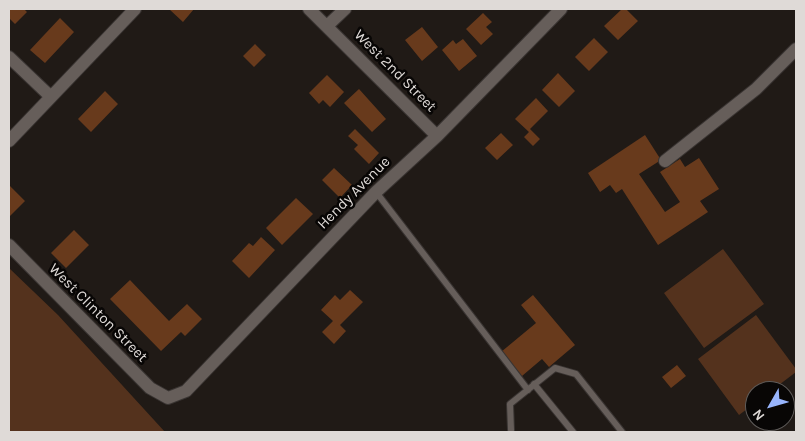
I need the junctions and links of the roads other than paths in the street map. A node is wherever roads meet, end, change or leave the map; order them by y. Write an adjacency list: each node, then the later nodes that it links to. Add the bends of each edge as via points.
1 (134, 9): 8 (street)
2 (309, 9): 5 (street, West 2nd Street)
3 (345, 9): 5 (street)
4 (561, 9): 9 (street, Hendy Avenue)
5 (327, 26): 9 (street, West 2nd Street)
6 (796, 49): 11 (street, via 756,89)
7 (9, 57): 8 (street)
8 (51, 97): 10 (street)
9 (437, 136): 12 (street, Hendy Avenue)
10 (9, 141)
11 (665, 161)
12 (376, 192): 15 (lane); 16 (street, Hendy Avenue, via 186,391)
13 (9, 245): 16 (street, West Clinton Street, via 150,388)
14 (534, 384): 15 (lane); 18 (lane); 19 (lane, via 556,368 576,374)
15 (528, 390): 17 (lane, via 510,404)
16 (168, 398)
17 (510, 432)
18 (573, 432)
19 (622, 432)

